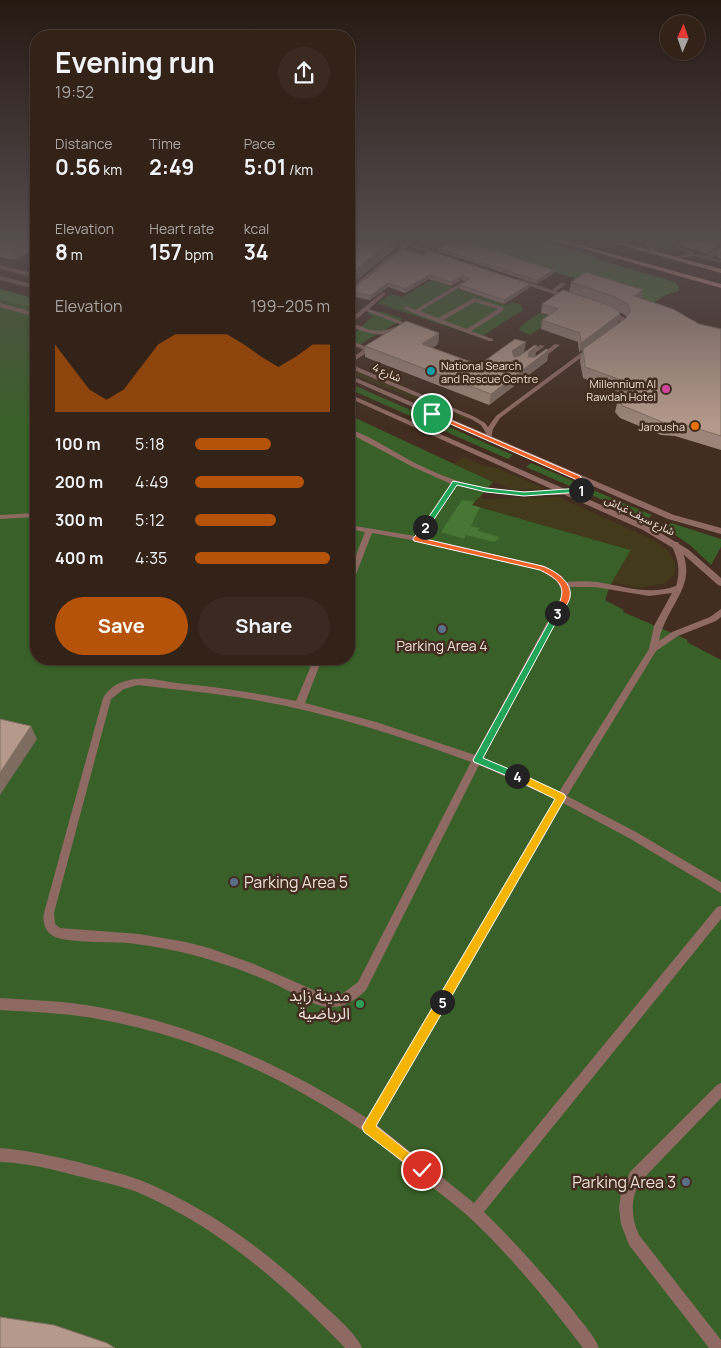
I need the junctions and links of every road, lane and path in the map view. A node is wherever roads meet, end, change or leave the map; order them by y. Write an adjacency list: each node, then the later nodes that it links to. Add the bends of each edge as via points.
1 (374, 302): 8 (lane)
2 (432, 302): 9 (lane)
3 (471, 302): 12 (lane)
4 (480, 302): 16 (lane, via 501,310)
5 (0, 305): 10 (lane)
6 (406, 308): 9 (lane)
7 (601, 308): 17 (lane, via 622,318 623,323)
8 (365, 309): 11 (lane); 13 (lane)
9 (415, 312): 12 (lane)
10 (30, 313)
11 (355, 318)
12 (439, 320): 16 (lane)
13 (404, 324): 14 (lane, via 382,334); 15 (lane)
14 (355, 326)
15 (420, 330)
16 (467, 331): 18 (lane)
17 (612, 332)
18 (491, 340)
19 (355, 344): 23 (lane, via 366,350)
20 (596, 344): 29 (lane)
21 (557, 345): 25 (lane)
22 (542, 346): 24 (lane)
23 (355, 360)
24 (521, 360)
25 (537, 360)
26 (355, 368): 30 (lane, شارع 4)
27 (355, 379): 32 (street, شارع سيف غباش)
28 (355, 399): 35 (street, شارع سيف غباش)
29 (498, 417): 30 (lane, شارع 4); 32 (lane)
30 (473, 418): 32 (lane, شارع 4, via 483,424)
31 (355, 434): 34 (lane)
32 (489, 435): 33 (street, شارع سيف غباش)
33 (578, 478): 35 (street, via 583,489); 40 (street, شارع سيف غباش, via 671,517)
34 (456, 483): 35 (lane, via 506,493); 41 (lane)
35 (566, 492): 42 (street, شارع سيف غباش)
36 (30, 515): 37 (lane)
37 (0, 517)
38 (355, 528): 39 (lane)
39 (370, 530): 41 (lane); 43 (lane)
40 (721, 531)
41 (417, 539): 45 (lane, via 542,568)
42 (675, 544): 44 (street, شارع سيف غباش); 46 (lane, via 684,571)
43 (355, 567)
44 (721, 583)
45 (564, 585): 46 (lane, via 587,584 645,594 664,594); 51 (lane, via 566,599)
46 (679, 588): 48 (lane, via 658,627)
47 (721, 612): 48 (lane, via 713,619 675,634)
48 (653, 649): 52 (lane)
49 (316, 665): 50 (lane)
50 (299, 706): 51 (lane, via 382,727); 51 (lane, via 138,682 115,689 107,698 49,913 50,927 59,934 131,938 177,946 249,967 319,999 343,1000 362,986)
51 (477, 760): 52 (lane)
52 (561, 797): 53 (lane, via 642,839); 57 (lane)
53 (721, 888)
54 (721, 910): 59 (lane)
55 (0, 1004): 57 (lane, via 74,1010 127,1019 179,1033 282,1076)
56 (721, 1089): 62 (lane, via 634,1177 628,1187 624,1212 634,1240)
57 (368, 1127): 59 (lane)
58 (0, 1155): 60 (lane, via 52,1162 119,1180 177,1206 236,1241 292,1284)
59 (475, 1213): 61 (lane, via 571,1319)
60 (355, 1348)
61 (592, 1348)
62 (718, 1348)

